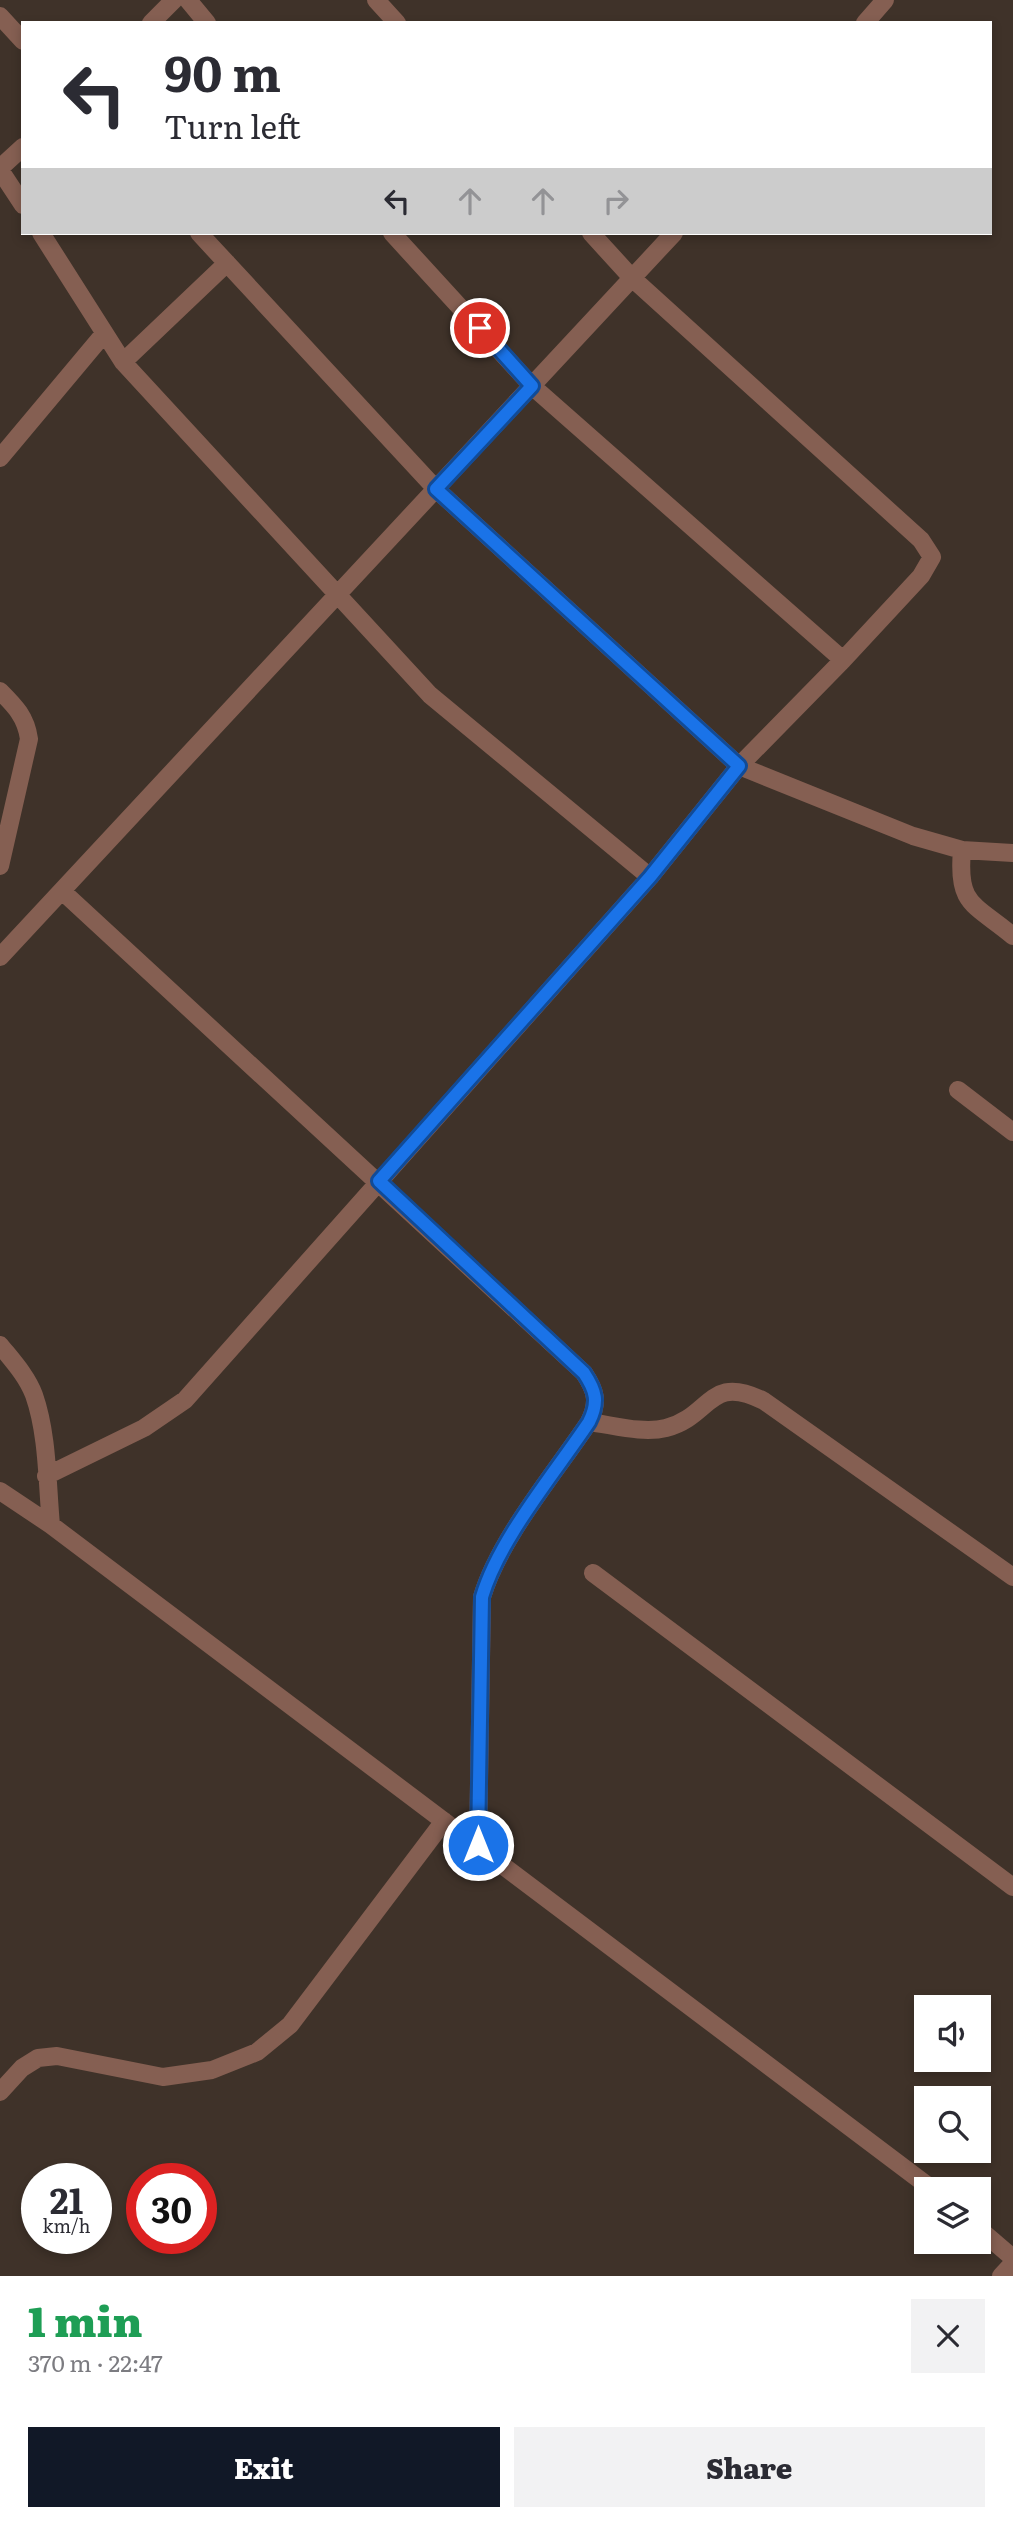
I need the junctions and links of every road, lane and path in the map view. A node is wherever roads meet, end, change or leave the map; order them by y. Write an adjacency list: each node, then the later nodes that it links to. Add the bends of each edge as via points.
1 (174, 0): 6 (street)
2 (188, 0): 7 (street)
3 (376, 0): 8 (street)
4 (885, 0): 9 (street)
5 (0, 16): 10 (street)
6 (153, 21)
7 (205, 21)
8 (395, 21)
9 (867, 21)
10 (21, 39)
11 (21, 149): 12 (street)
12 (0, 169): 13 (street)
13 (21, 202)
14 (42, 235): 21 (street)
15 (201, 235): 19 (street)
16 (394, 235): 23 (street)
17 (593, 235): 20 (street)
18 (672, 235): 20 (street)
19 (227, 263): 22 (street); 25 (street)
20 (632, 278): 23 (street); 27 (street, via 929,549 932,557 920,576)
21 (103, 335): 22 (street); 24 (street)
22 (123, 362): 26 (street)
23 (532, 386): 25 (street); 27 (street)
24 (0, 458)
25 (436, 489): 26 (street); 29 (street)
26 (338, 596): 33 (street, via 430,695); 34 (street)
27 (844, 660): 29 (street)
28 (0, 691): 32 (street, via 21,713 29,739)
29 (739, 766): 30 (street, via 913,836); 33 (street)
30 (962, 850): 31 (street); 35 (street, via 959,880 964,894)
31 (1013, 853)
32 (0, 866)
33 (650, 877): 39 (street)
34 (62, 891): 36 (street); 39 (street)
35 (1013, 936)
36 (0, 957)
37 (958, 1090): 38 (street)
38 (1013, 1132)
39 (379, 1181): 41 (street, via 584,1373 595,1389 597,1404); 42 (street, via 184,1400 144,1428)
40 (0, 1345): 42 (street, via 34,1393)
41 (589, 1422): 46 (street, via 664,1429 721,1393 745,1392); 48 (street, via 503,1549 482,1597)
42 (46, 1476): 44 (street)
43 (0, 1491): 44 (street)
44 (51, 1525): 47 (street)
45 (593, 1573): 49 (street)
46 (1013, 1577)
47 (444, 1821): 48 (street); 50 (street, via 290,2025 257,2052 212,2070 163,2077 57,2056 38,2058)
48 (478, 1845): 51 (street)
49 (1013, 1887)
50 (0, 2092)
51 (916, 2177)
52 (991, 2240): 53 (street)
53 (1013, 2260): 54 (street)
54 (1000, 2276)

